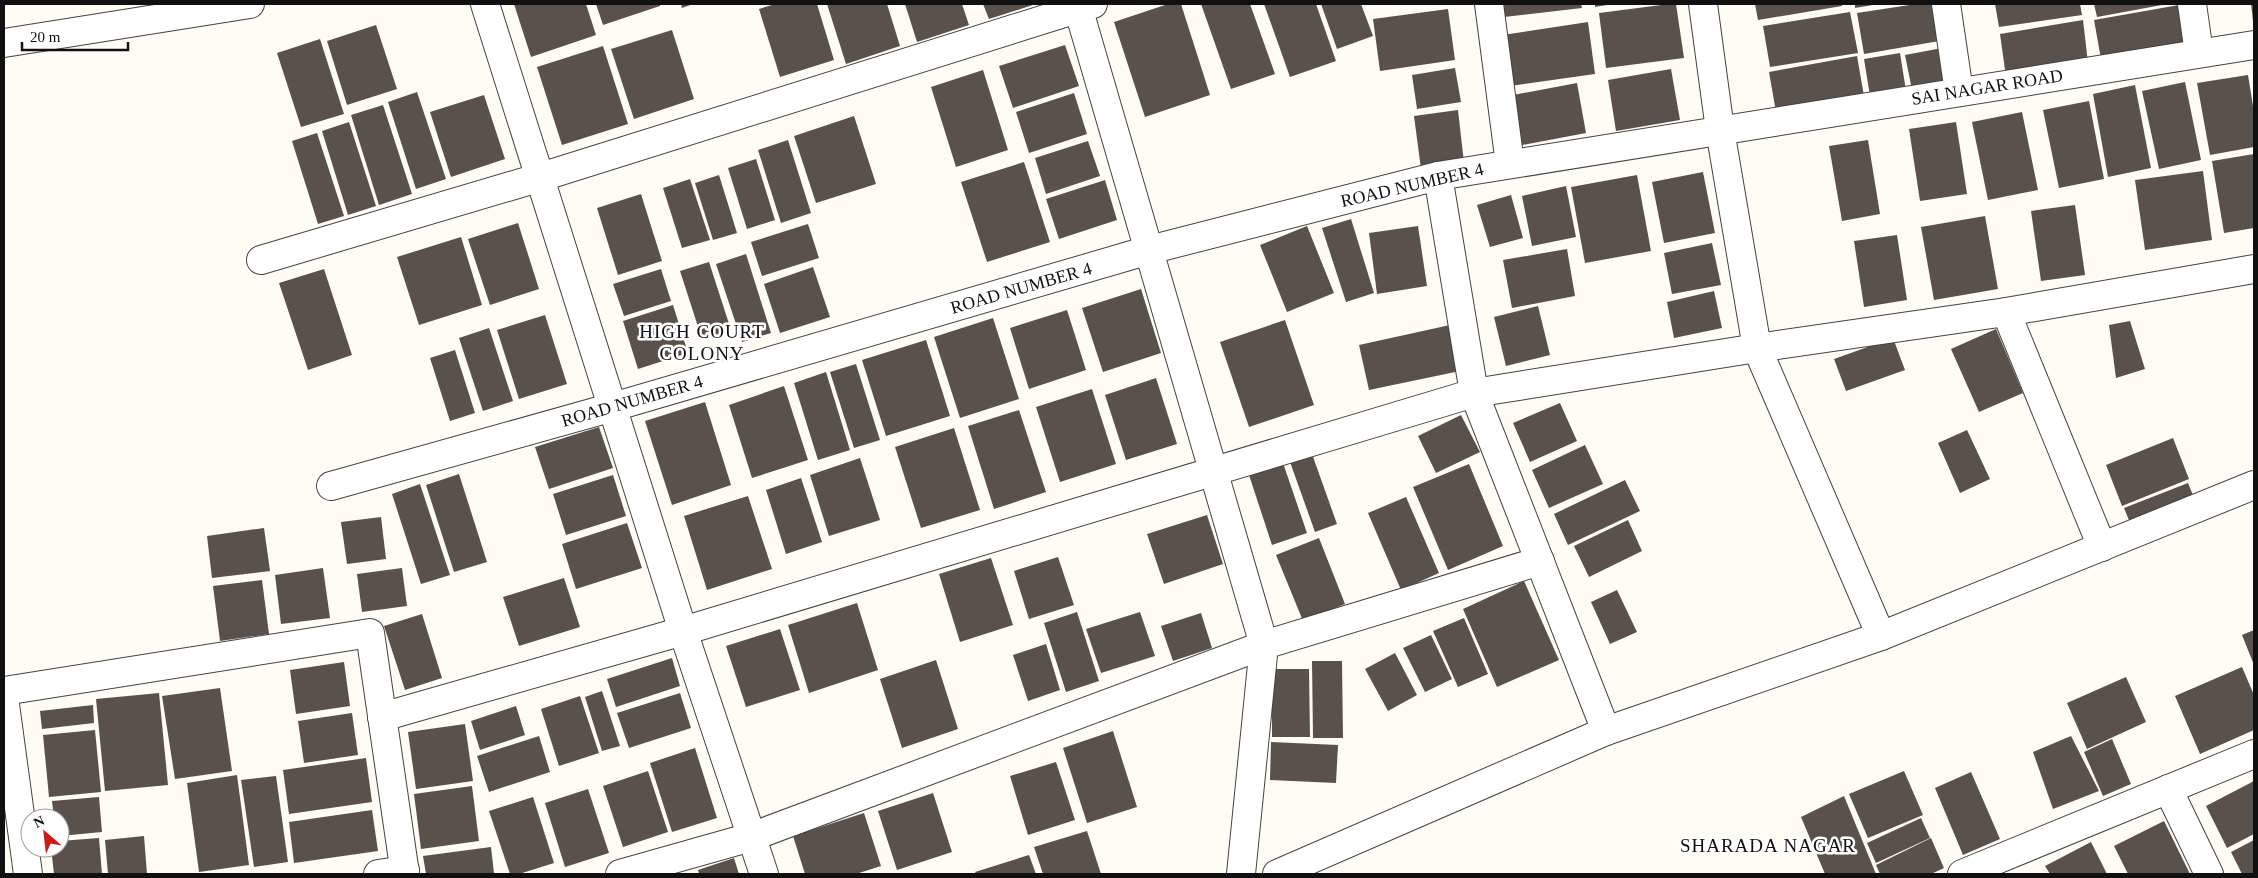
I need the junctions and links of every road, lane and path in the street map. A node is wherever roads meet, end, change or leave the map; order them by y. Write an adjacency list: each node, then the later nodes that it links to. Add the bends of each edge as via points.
1 (250, 4): 8 (street)
2 (485, 4): 15 (street)
3 (1490, 4): 13 (street)
4 (1703, 4): 12 (street)
5 (1946, 4): 11 (street)
6 (2192, 4): 10 (street)
7 (1082, 5): 15 (street); 16 (street)
8 (4, 43)
9 (2254, 45): 10 (street, SAI NAGAR ROAD)
10 (2199, 53): 11 (street, SAI NAGAR ROAD)
11 (1960, 92): 12 (street, SAI NAGAR ROAD)
12 (1720, 130): 13 (street, ROAD NUMBER 4); 20 (street)
13 (1510, 164): 14 (street, ROAD NUMBER 4)
14 (1438, 176): 16 (street, ROAD NUMBER 4); 21 (street)
15 (541, 177): 17 (street); 22 (street)
16 (1149, 250): 22 (street, ROAD NUMBER 4); 23 (street)
17 (262, 260)
18 (2254, 270): 19 (street)
19 (2006, 312): 20 (street); 26 (street)
20 (1757, 348): 21 (street); 29 (street)
21 (1474, 393): 23 (street); 27 (street)
22 (613, 407): 25 (street, ROAD NUMBER 4); 28 (street)
23 (1214, 472): 28 (street); 30 (street)
24 (2254, 485): 26 (street)
25 (331, 486)
26 (2102, 547): 29 (street)
27 (1540, 561): 30 (street); 34 (street)
28 (682, 631): 33 (street); 37 (street)
29 (1881, 636): 34 (street)
30 (1264, 645): 37 (street); 43 (street)
31 (4, 691): 33 (street, via 370,633)
32 (4, 697): 39 (street)
33 (382, 718): 38 (street)
34 (1606, 731): 44 (street)
35 (2254, 754): 36 (street)
36 (2168, 789): 45 (street); 46 (street)
37 (751, 837): 41 (street); 42 (street)
38 (405, 872): 40 (street)
39 (28, 874)
40 (378, 874)
41 (620, 874)
42 (764, 874)
43 (1241, 874)
44 (1277, 874)
45 (1962, 874)
46 (2209, 874)

